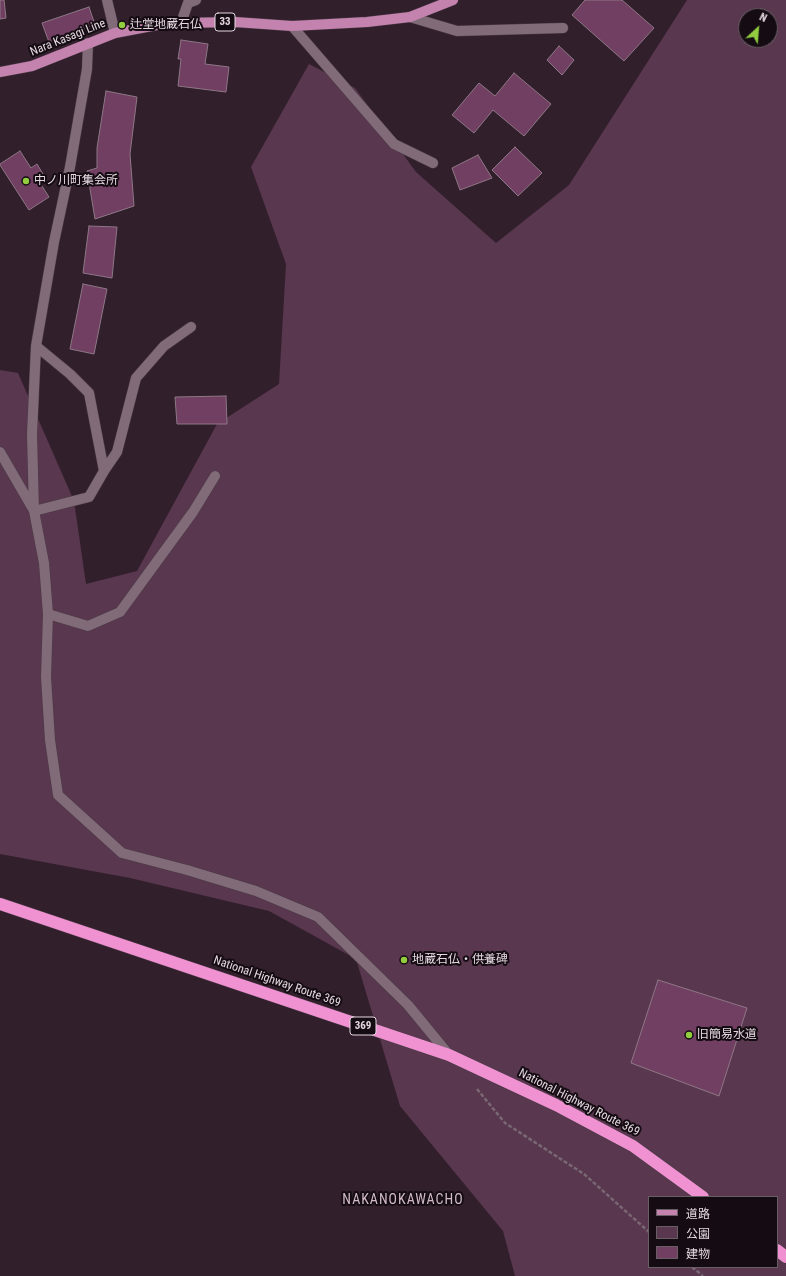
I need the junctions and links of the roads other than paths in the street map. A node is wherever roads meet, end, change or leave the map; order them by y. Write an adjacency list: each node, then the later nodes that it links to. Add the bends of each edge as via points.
1 (107, 0): 8 (street)
2 (196, 0): 5 (street, via 188,3)
3 (453, 0): 4 (main road, Nara Kasagi Line / 33)
4 (410, 17): 6 (main road, Nara Kasagi Line / 33); 7 (street, via 457,31)
5 (181, 23): 6 (main road, Nara Kasagi Line / 33, via 235,22); 8 (main road, Nara Kasagi Line / 33)
6 (292, 26): 11 (street, via 394,144)
7 (564, 28)
8 (115, 33): 9 (main road, Nara Kasagi Line / 33)
9 (88, 43): 10 (main road, Nara Kasagi Line / 33, via 32,66); 13 (street, via 87,69)
10 (0, 72)
11 (433, 163)
12 (191, 328): 15 (street, via 164,346 136,378 117,452)
13 (36, 346): 15 (street, via 89,393); 17 (street, via 32,434)
14 (0, 452): 17 (street)
15 (104, 471): 17 (street, via 89,497)
16 (215, 476): 18 (street, via 193,512 120,612 88,626)
17 (34, 511): 18 (street, via 44,563)
18 (48, 614): 20 (street, via 46,677 50,740 58,795 122,853 256,891 318,917 408,1005)
19 (0, 904): 20 (highway, National Highway Route 369 / 369)
20 (449, 1055): 21 (highway, National Highway Route 369 / 369, via 556,1105 633,1146)
21 (703, 1196)
22 (778, 1251): 23 (highway)
23 (786, 1257)

